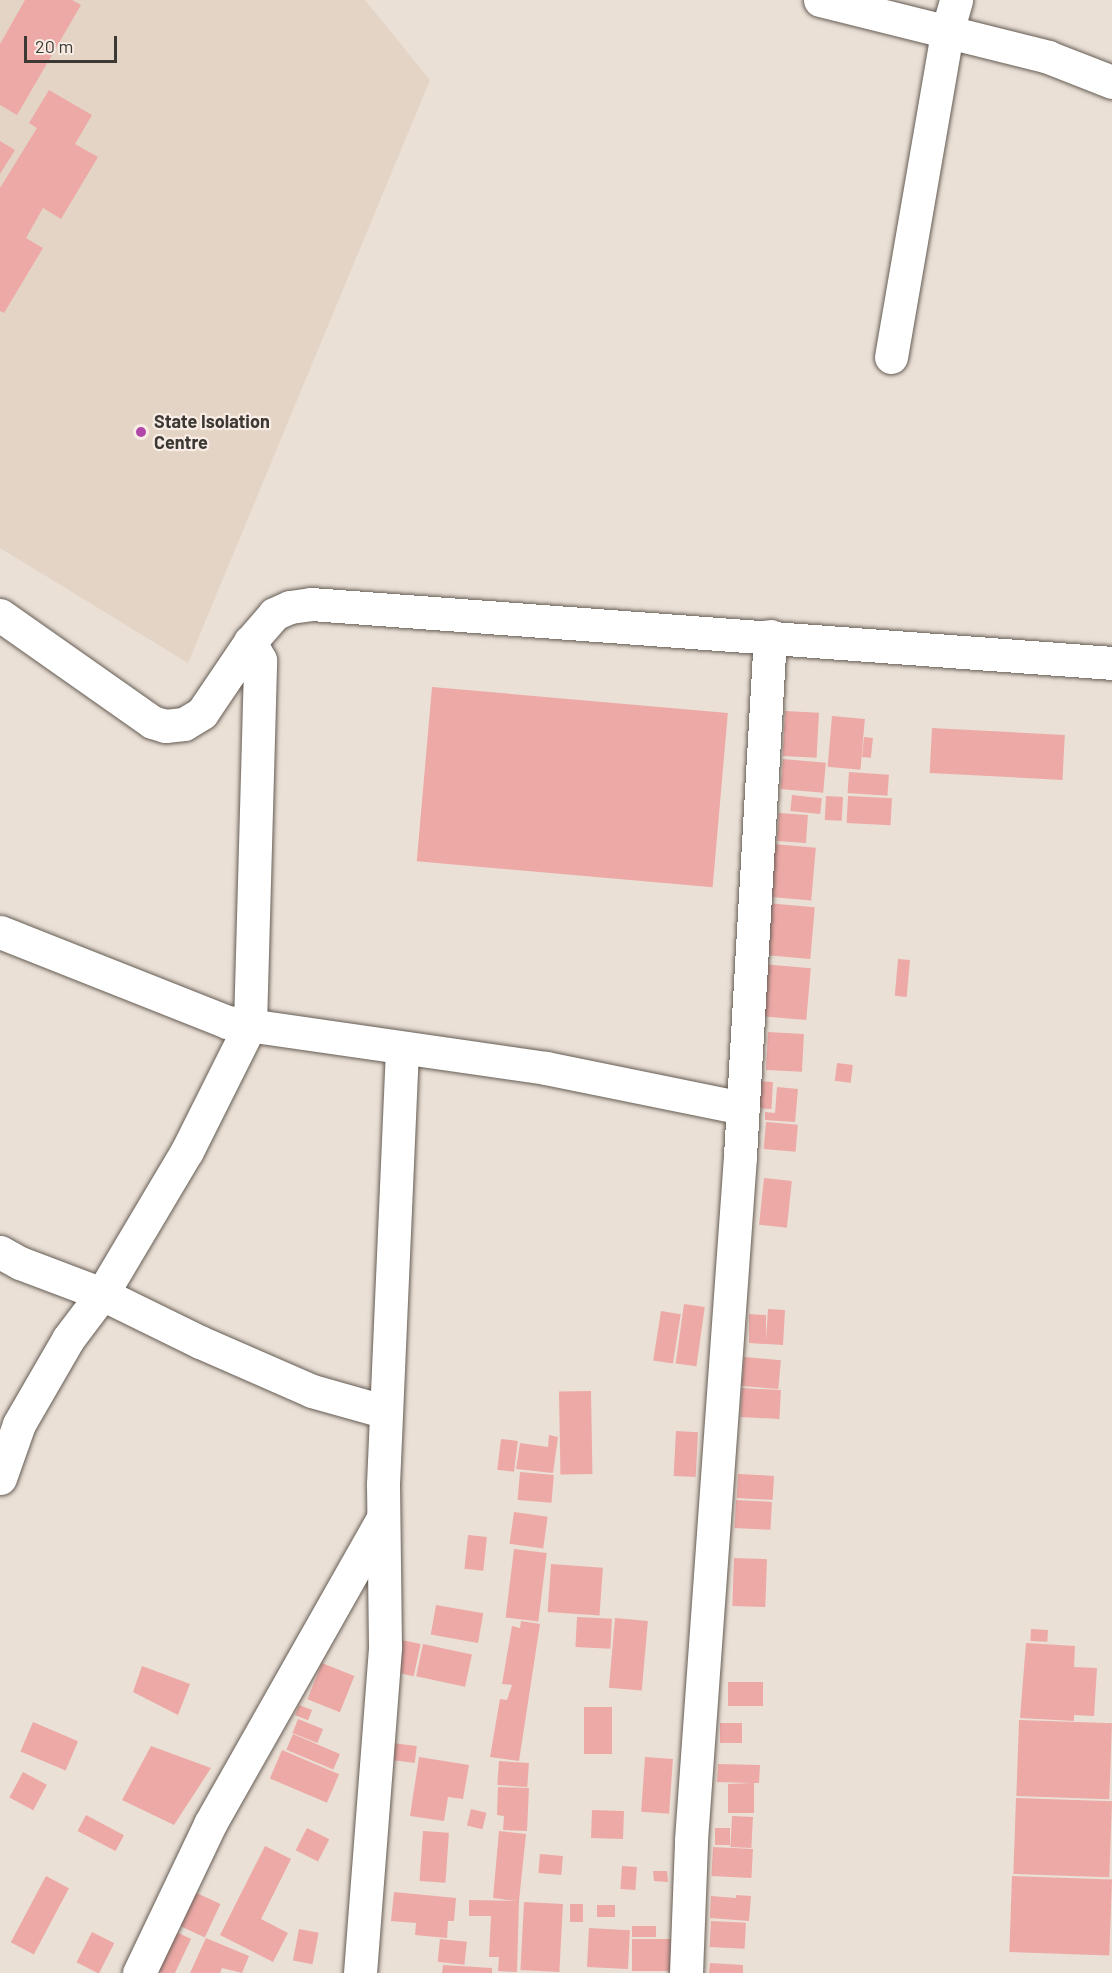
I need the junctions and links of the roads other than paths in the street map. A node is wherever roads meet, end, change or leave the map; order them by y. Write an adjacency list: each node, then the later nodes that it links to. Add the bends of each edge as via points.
1 (820, 0): 3 (street)
2 (956, 0): 3 (street)
3 (946, 32): 4 (street, via 1048,57); 5 (street)
4 (1112, 82)
5 (891, 357)
6 (0, 615): 8 (street, via 152,722 165,726 184,724 202,713)
7 (770, 636): 8 (street, via 311,604 290,607 274,615); 9 (street); 13 (street)
8 (249, 642): 11 (street, via 260,660)
9 (1112, 663)
10 (0, 932): 11 (street, via 227,1022)
11 (249, 1025): 12 (street); 15 (street, via 187,1151)
12 (402, 1049): 13 (street, via 546,1068); 16 (street)
13 (743, 1108): 21 (street, via 692,1828)
14 (0, 1252): 15 (street)
15 (102, 1294): 16 (street, via 312,1391); 17 (street, via 68,1339 19,1424)
16 (386, 1412): 18 (street)
17 (0, 1478)
18 (383, 1519): 19 (street, via 210,1824); 20 (street, via 385,1647)
19 (139, 1973)
20 (360, 1973)
21 (687, 1973)

